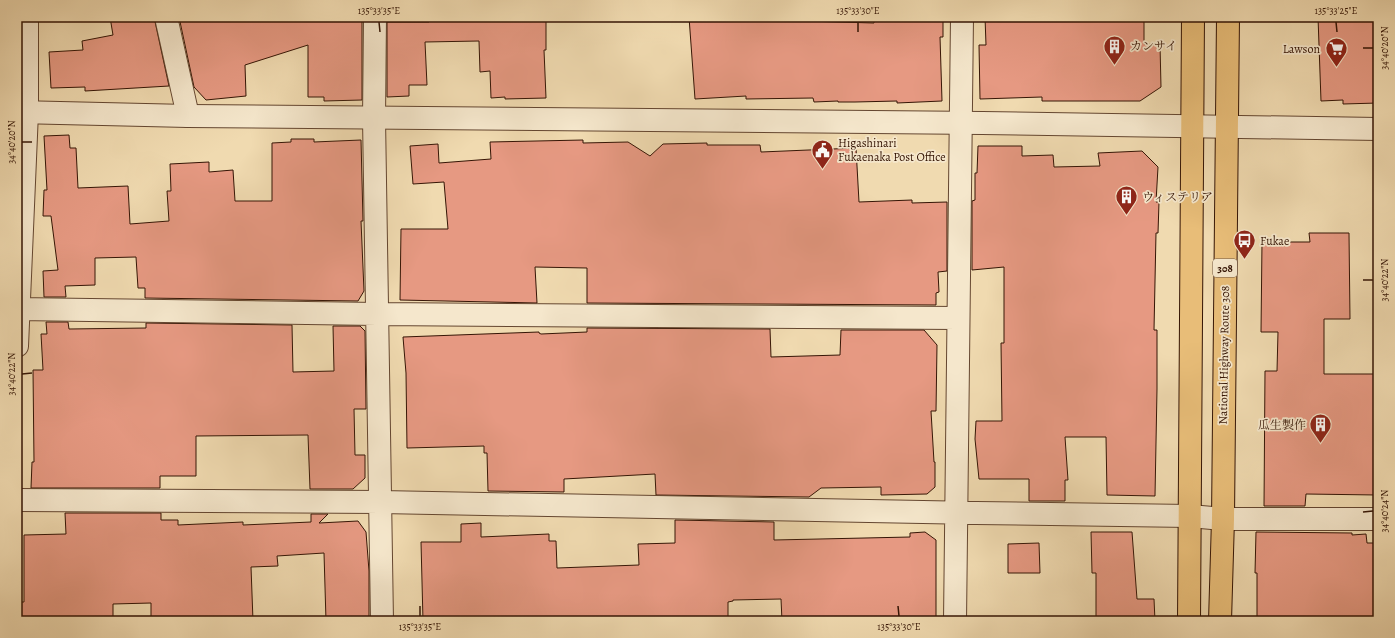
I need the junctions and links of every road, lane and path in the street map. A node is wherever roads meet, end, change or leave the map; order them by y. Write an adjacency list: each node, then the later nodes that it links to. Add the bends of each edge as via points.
1 (27, 17): 7 (street)
2 (166, 17): 8 (street)
3 (376, 17): 9 (street)
4 (962, 17): 10 (street)
5 (1193, 17): 11 (highway)
6 (1228, 17): 12 (highway, National Highway Route 308 / 308)
7 (22, 112): 8 (street); 14 (street)
8 (188, 116): 9 (street)
9 (374, 118): 10 (street); 15 (street)
10 (961, 123): 11 (street); 16 (street)
11 (1191, 127): 12 (street); 21 (highway)
12 (1227, 127): 13 (street); 22 (highway, National Highway Route 308 / 308)
13 (1378, 129)
14 (18, 309): 15 (street); 17 (street)
15 (377, 314): 16 (street); 19 (street)
16 (958, 318): 20 (street)
17 (17, 346)
18 (17, 500): 19 (street)
19 (381, 502): 20 (street); 24 (street)
20 (956, 513): 21 (street); 25 (street)
21 (1190, 516): 22 (street); 26 (highway)
22 (1223, 519): 23 (street); 27 (highway, National Highway Route 308 / 308)
23 (1378, 519)
24 (382, 621)
25 (955, 621)
26 (1189, 621)
27 (1220, 621)

